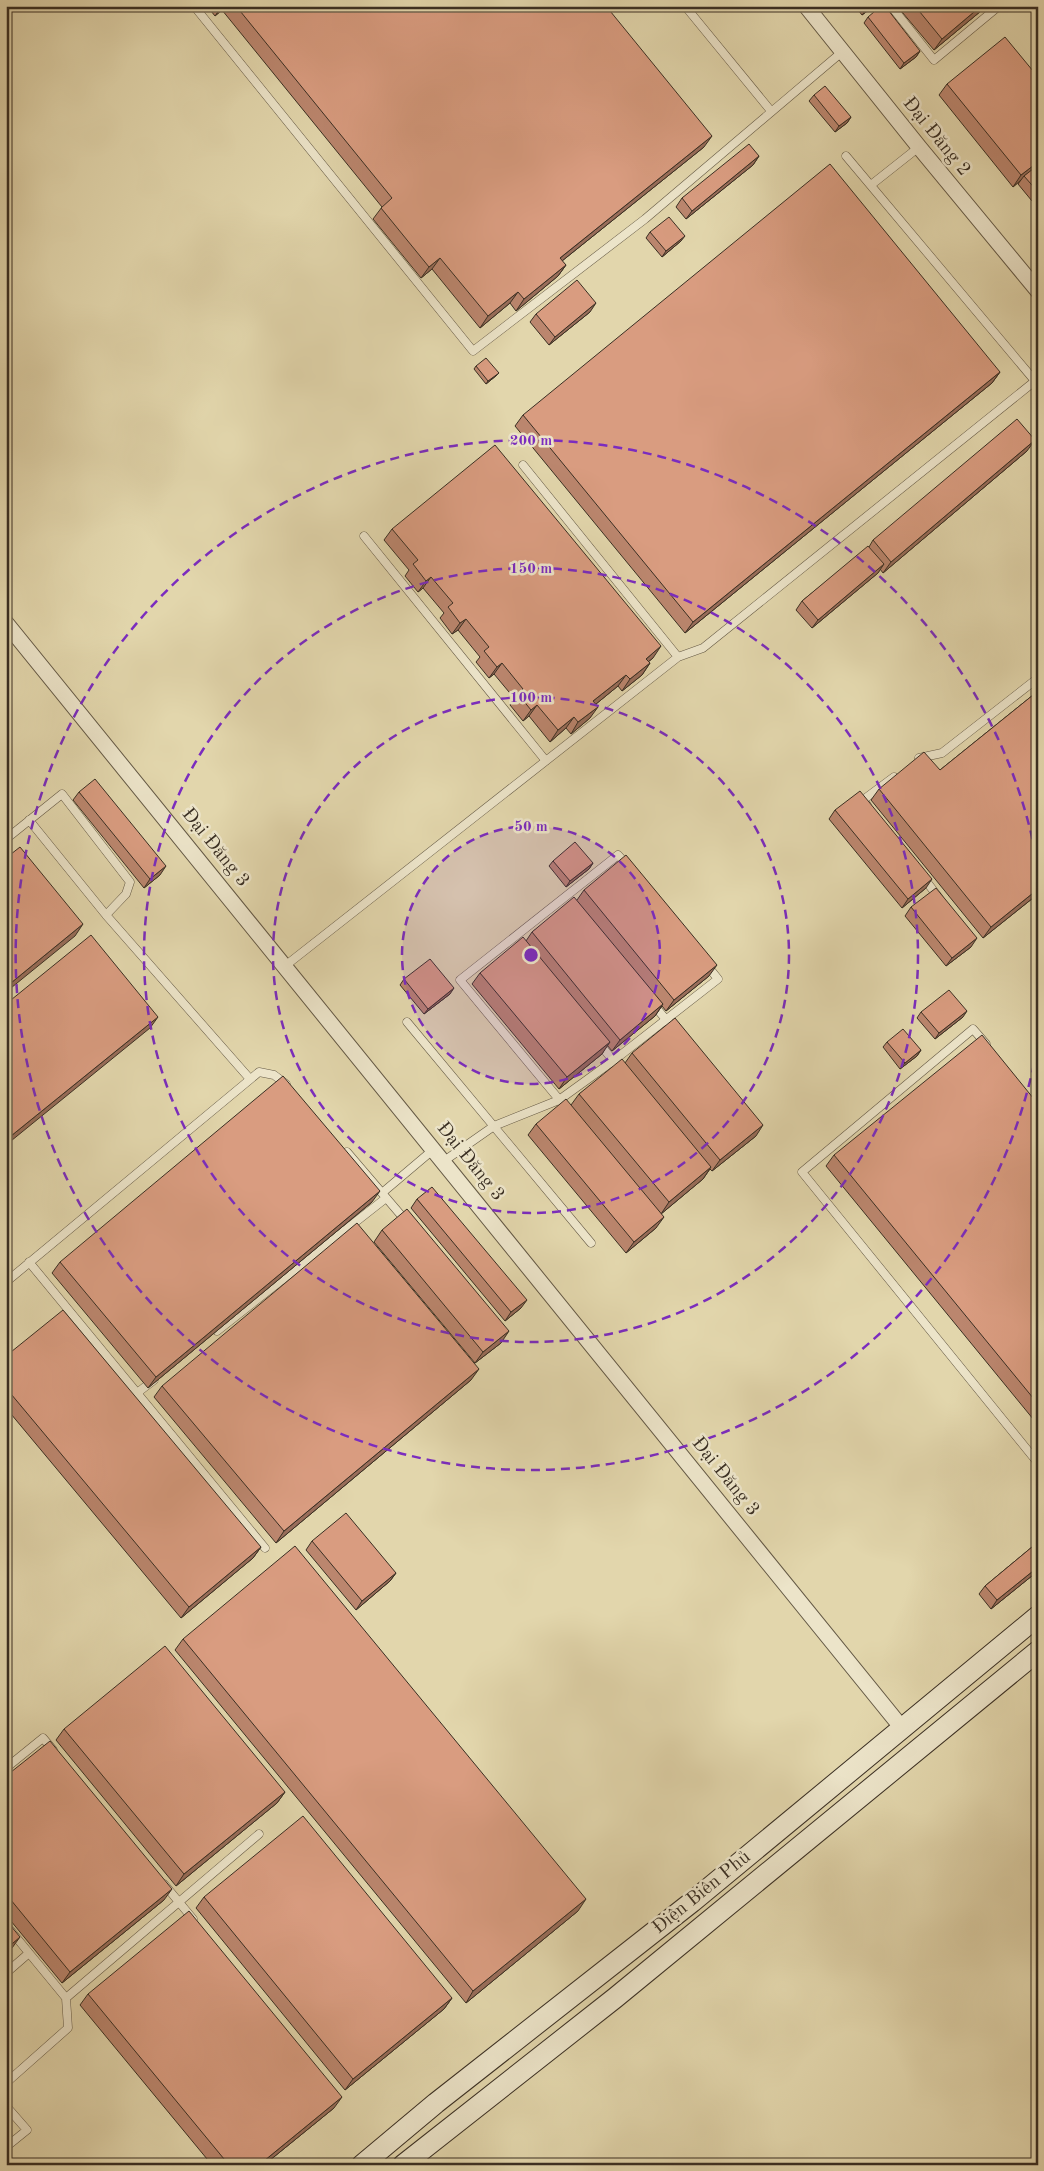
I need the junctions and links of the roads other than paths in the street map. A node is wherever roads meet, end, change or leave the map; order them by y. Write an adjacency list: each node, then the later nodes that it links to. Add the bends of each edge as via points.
1 (194, 6): 7 (lane, via 473,351 645,219)
2 (685, 6): 7 (lane)
3 (806, 6): 6 (street, Đại Đăng 2)
4 (891, 6): 5 (lane, via 934,60)
5 (998, 6)
6 (842, 52): 7 (lane); 8 (street, Đại Đăng 2)
7 (771, 111)
8 (919, 147): 10 (lane); 11 (street, Đại Đăng 2)
9 (846, 156): 10 (lane)
10 (871, 186): 15 (lane, via 1035,381 703,648)
11 (1038, 291)
12 (523, 465): 15 (lane)
13 (364, 536): 17 (lane)
14 (6, 623): 32 (street, Đại Đăng 3)
15 (678, 657): 17 (lane)
16 (1038, 678): 18 (lane, via 942,753 919,758)
17 (546, 761): 32 (lane)
18 (912, 763)
19 (898, 774): 20 (lane, via 863,800)
20 (874, 816)
21 (29, 820): 22 (lane); 28 (lane); 28 (lane, via 62,794 130,882 126,894)
22 (6, 839)
23 (916, 869): 27 (lane)
24 (631, 870): 25 (lane, via 618,854)
25 (566, 897): 26 (lane); 29 (lane)
26 (572, 904)
27 (946, 906)
28 (106, 915): 41 (lane)
29 (513, 939): 30 (lane); 43 (lane, via 460,980)
30 (520, 946)
31 (699, 955): 34 (lane, via 718,979)
32 (285, 966): 47 (street, Đại Đăng 3)
33 (647, 996): 34 (lane)
34 (666, 1020): 36 (lane); 39 (lane)
35 (407, 1022): 45 (lane)
36 (672, 1027)
37 (595, 1038): 39 (lane)
38 (991, 1050): 59 (lane, via 973,1029 802,1172)
39 (613, 1061): 40 (lane); 43 (lane)
40 (619, 1068)
41 (250, 1079): 42 (lane, via 259,1072 274,1075); 54 (lane)
42 (292, 1089)
43 (559, 1100): 44 (lane); 45 (lane)
44 (572, 1115)
45 (494, 1126): 48 (lane); 53 (lane)
46 (343, 1148): 49 (lane)
47 (434, 1149): 48 (street, Đại Đăng 3); 49 (lane)
48 (444, 1161): 63 (street, Đại Đăng 3)
49 (384, 1195): 50 (lane); 51 (lane)
50 (352, 1226): 52 (lane); 56 (lane)
51 (412, 1228)
52 (358, 1234)
53 (591, 1243)
54 (29, 1262): 55 (lane); 58 (lane)
55 (6, 1282)
56 (206, 1339)
57 (160, 1375): 58 (lane)
58 (137, 1393): 60 (lane)
59 (1038, 1463)
60 (265, 1548)
61 (1038, 1616): 63 (main road, Điện Biên Phủ)
62 (1038, 1651): 78 (main road, Điện Biên Phủ, via 622,1992)
63 (902, 1728): 77 (main road, Điện Biên Phủ, via 692,1902)
64 (61, 1760): 65 (lane, via 43,1738)
65 (6, 1768)
66 (259, 1834): 68 (lane)
67 (160, 1880): 68 (lane)
68 (179, 1902): 69 (lane); 73 (lane)
69 (197, 1924)
70 (6, 1925): 71 (lane)
71 (29, 1953): 72 (lane); 73 (lane)
72 (6, 1973)
73 (66, 1998): 74 (lane, via 68,2028)
74 (6, 2083)
75 (6, 2106): 76 (lane, via 27,2130)
76 (6, 2147)
77 (362, 2165)
78 (403, 2165)

